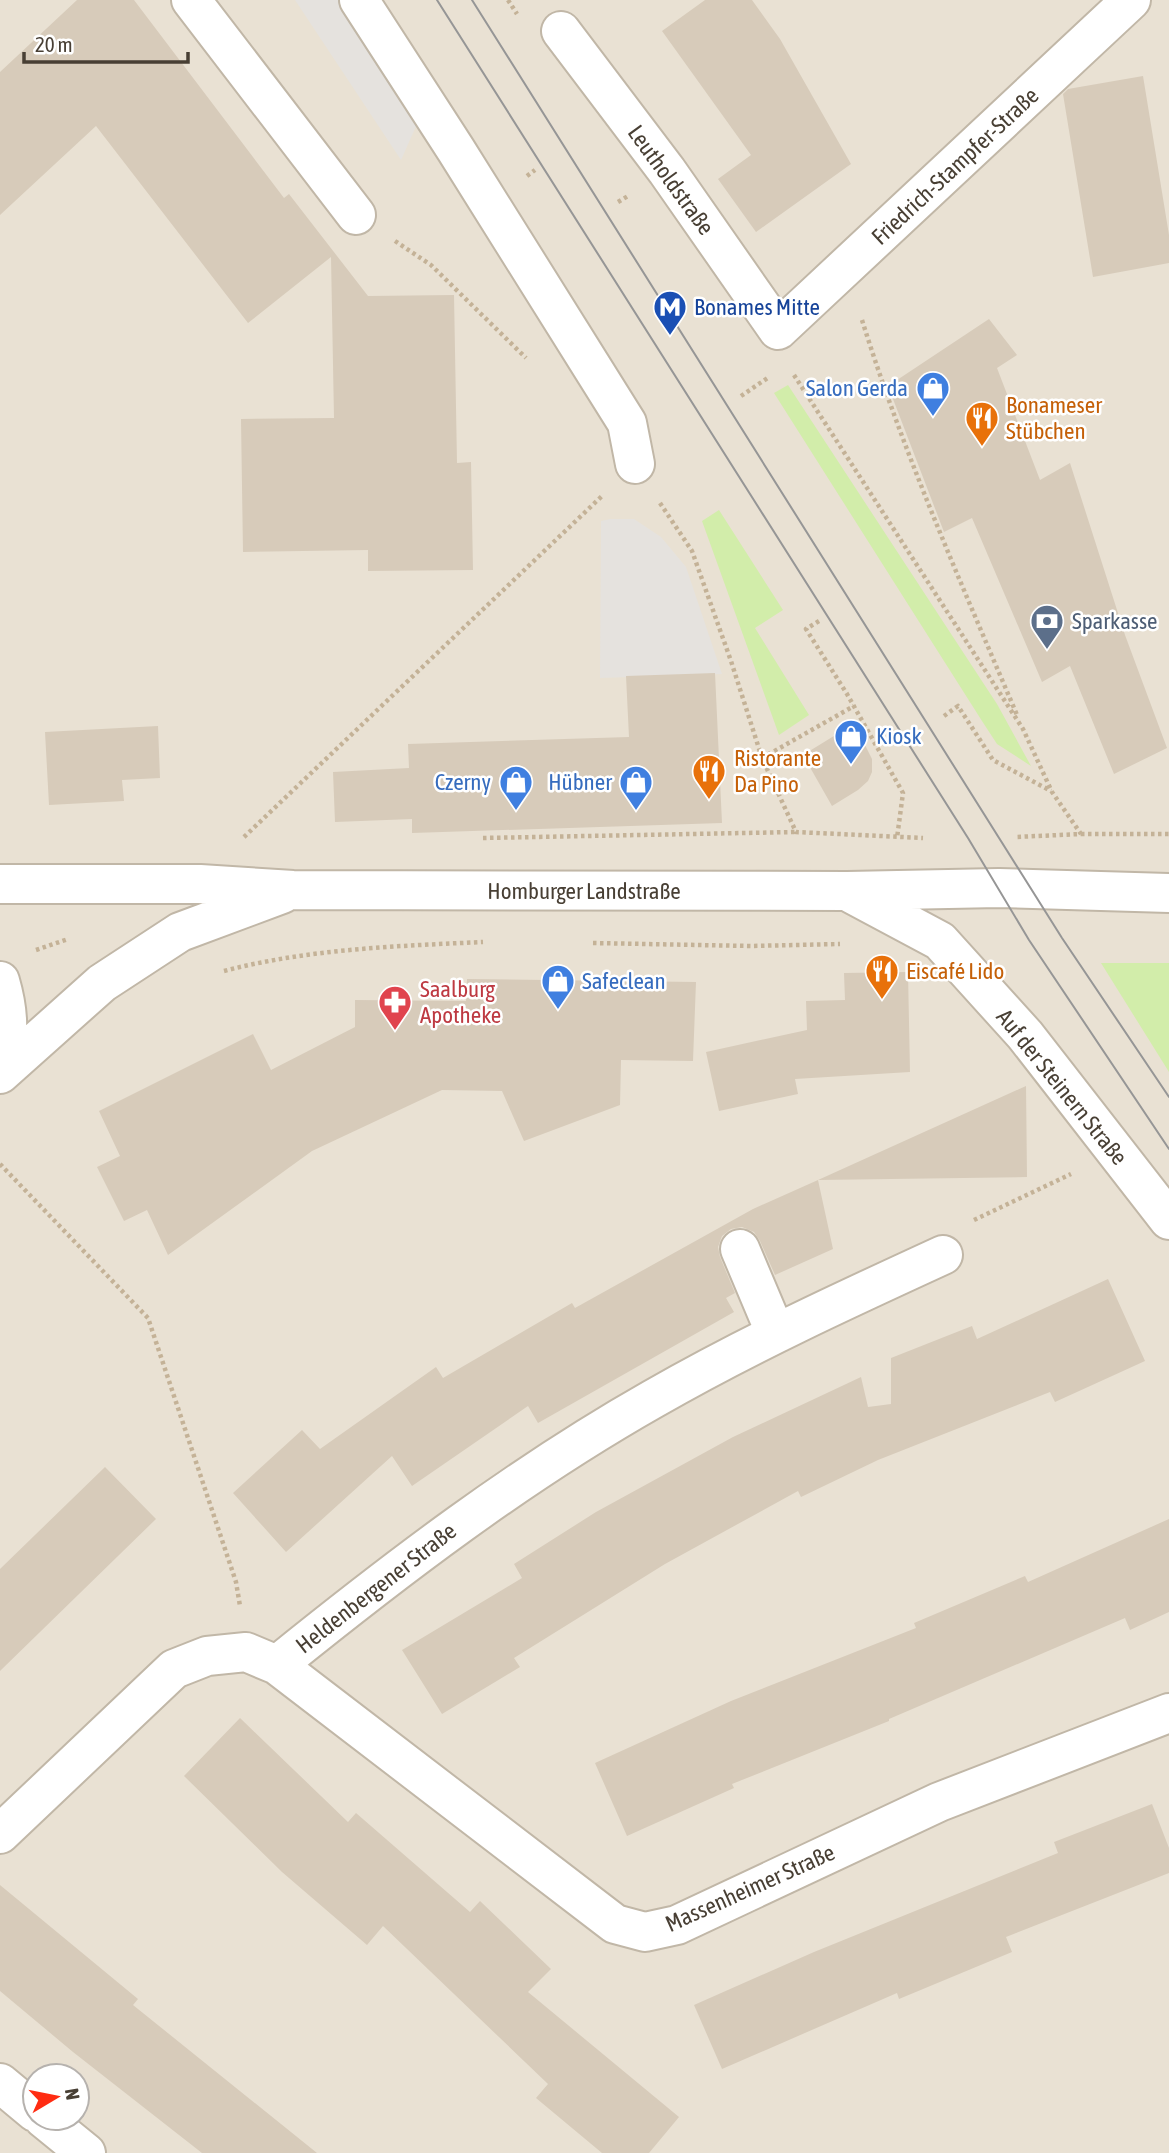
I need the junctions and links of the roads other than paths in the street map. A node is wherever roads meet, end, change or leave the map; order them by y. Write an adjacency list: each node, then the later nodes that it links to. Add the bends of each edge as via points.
1 (191, 0): 5 (street)
2 (359, 0): 7 (street, via 627,423)
3 (1131, 0): 6 (street, Friedrich-Stampfer-Straße)
4 (561, 31): 6 (street, Leutholdstraße, via 667,171)
5 (356, 215)
6 (778, 331)
7 (635, 464)
8 (0, 884): 9 (street, Homburger Landstraße, via 200,884)
9 (293, 890): 10 (street, Homburger Landstraße); 14 (street, via 180,932 102,983)
10 (847, 891): 11 (street, Homburger Landstraße, via 999,888); 15 (street, Auf der Steinern Straße, via 940,941 1025,1035)
11 (1169, 893)
12 (0, 981): 13 (street, via 8,1040)
13 (0, 1065)
14 (0, 1074)
15 (1169, 1220)
16 (740, 1249): 18 (street)
17 (943, 1255): 18 (street, Heldenbergener Straße)
18 (775, 1332): 19 (street, Heldenbergener Straße, via 570,1448 373,1588)
19 (261, 1659): 20 (street, Massenheimer Straße, via 615,1924 645,1932 677,1925 939,1802); 21 (street, via 207,1656 174,1669)
20 (1166, 1722)
21 (0, 1834)
22 (0, 2083): 23 (street)
23 (21, 2100)
24 (60, 2132): 25 (street)
25 (86, 2153)

